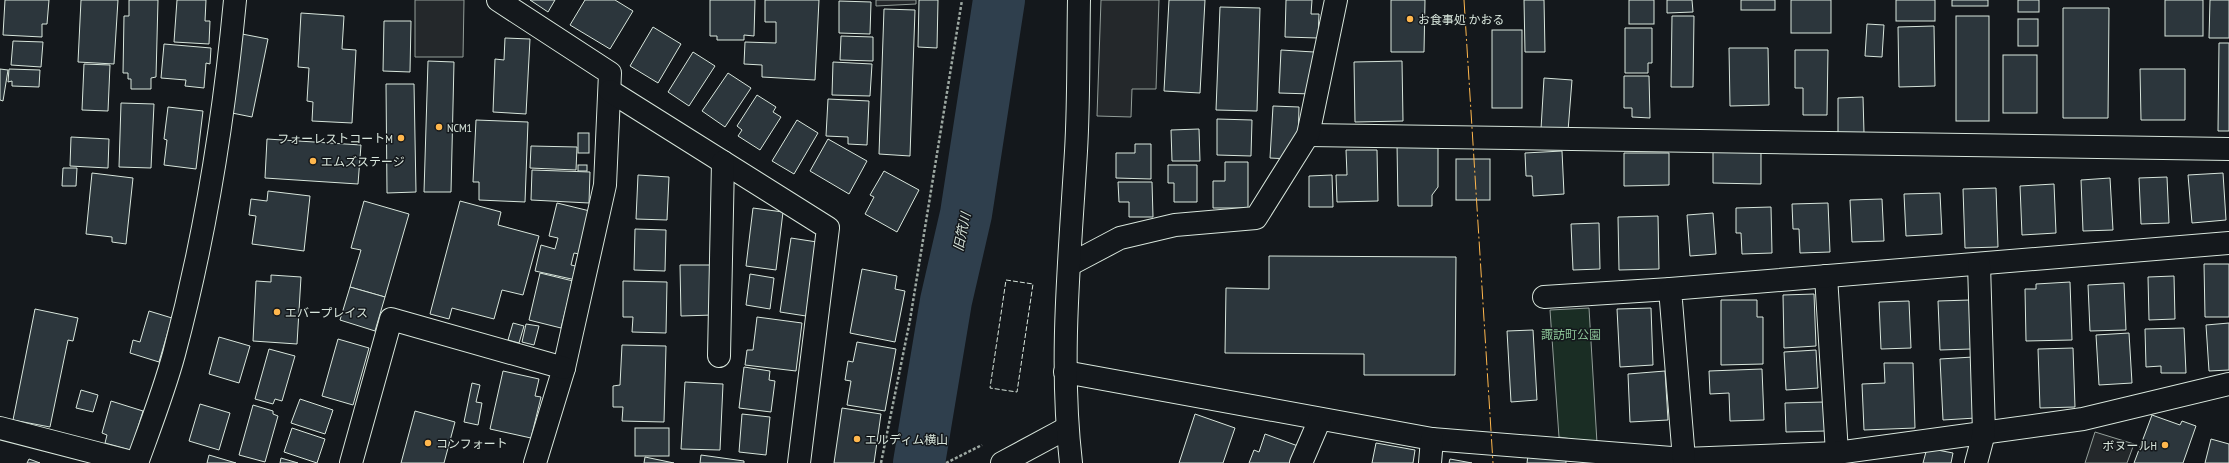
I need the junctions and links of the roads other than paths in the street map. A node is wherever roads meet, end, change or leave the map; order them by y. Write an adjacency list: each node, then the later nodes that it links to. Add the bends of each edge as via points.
1 (235, 0): 27 (street, via 229,67 207,213 174,355)
2 (498, 0): 5 (street, via 610,73)
3 (1079, 0): 11 (street, via 1076,149)
4 (1336, 0): 6 (street)
5 (610, 91): 8 (street); 16 (street, via 605,185)
6 (1308, 135): 7 (street); 11 (street, via 1256,218 1175,224 1120,238)
7 (2229, 149)
8 (723, 162): 15 (street); 30 (street, via 828,228)
9 (2229, 243): 10 (street)
10 (1978, 264): 12 (street); 22 (street)
11 (1069, 265): 17 (street)
12 (1826, 276): 13 (street); 24 (street)
13 (1670, 289): 14 (street); 26 (street)
14 (1544, 297)
15 (719, 356)
16 (564, 368): 28 (street, via 391,319); 29 (street)
17 (1065, 372): 19 (street); 21 (street)
18 (2229, 384): 22 (street, via 2083,419)
19 (1320, 419): 23 (street); 33 (street)
20 (0, 428): 27 (street)
21 (1067, 428): 31 (street); 32 (street)
22 (1984, 433): 24 (street); 35 (street)
23 (1432, 439): 25 (street); 34 (street)
24 (1837, 454): 26 (street)
25 (1590, 457): 26 (street)
26 (1684, 459)
27 (136, 463)
28 (351, 463)
29 (535, 463)
30 (799, 463)
31 (1002, 463)
32 (1071, 463)
33 (1301, 463)
34 (1430, 463)
35 (1976, 463)

